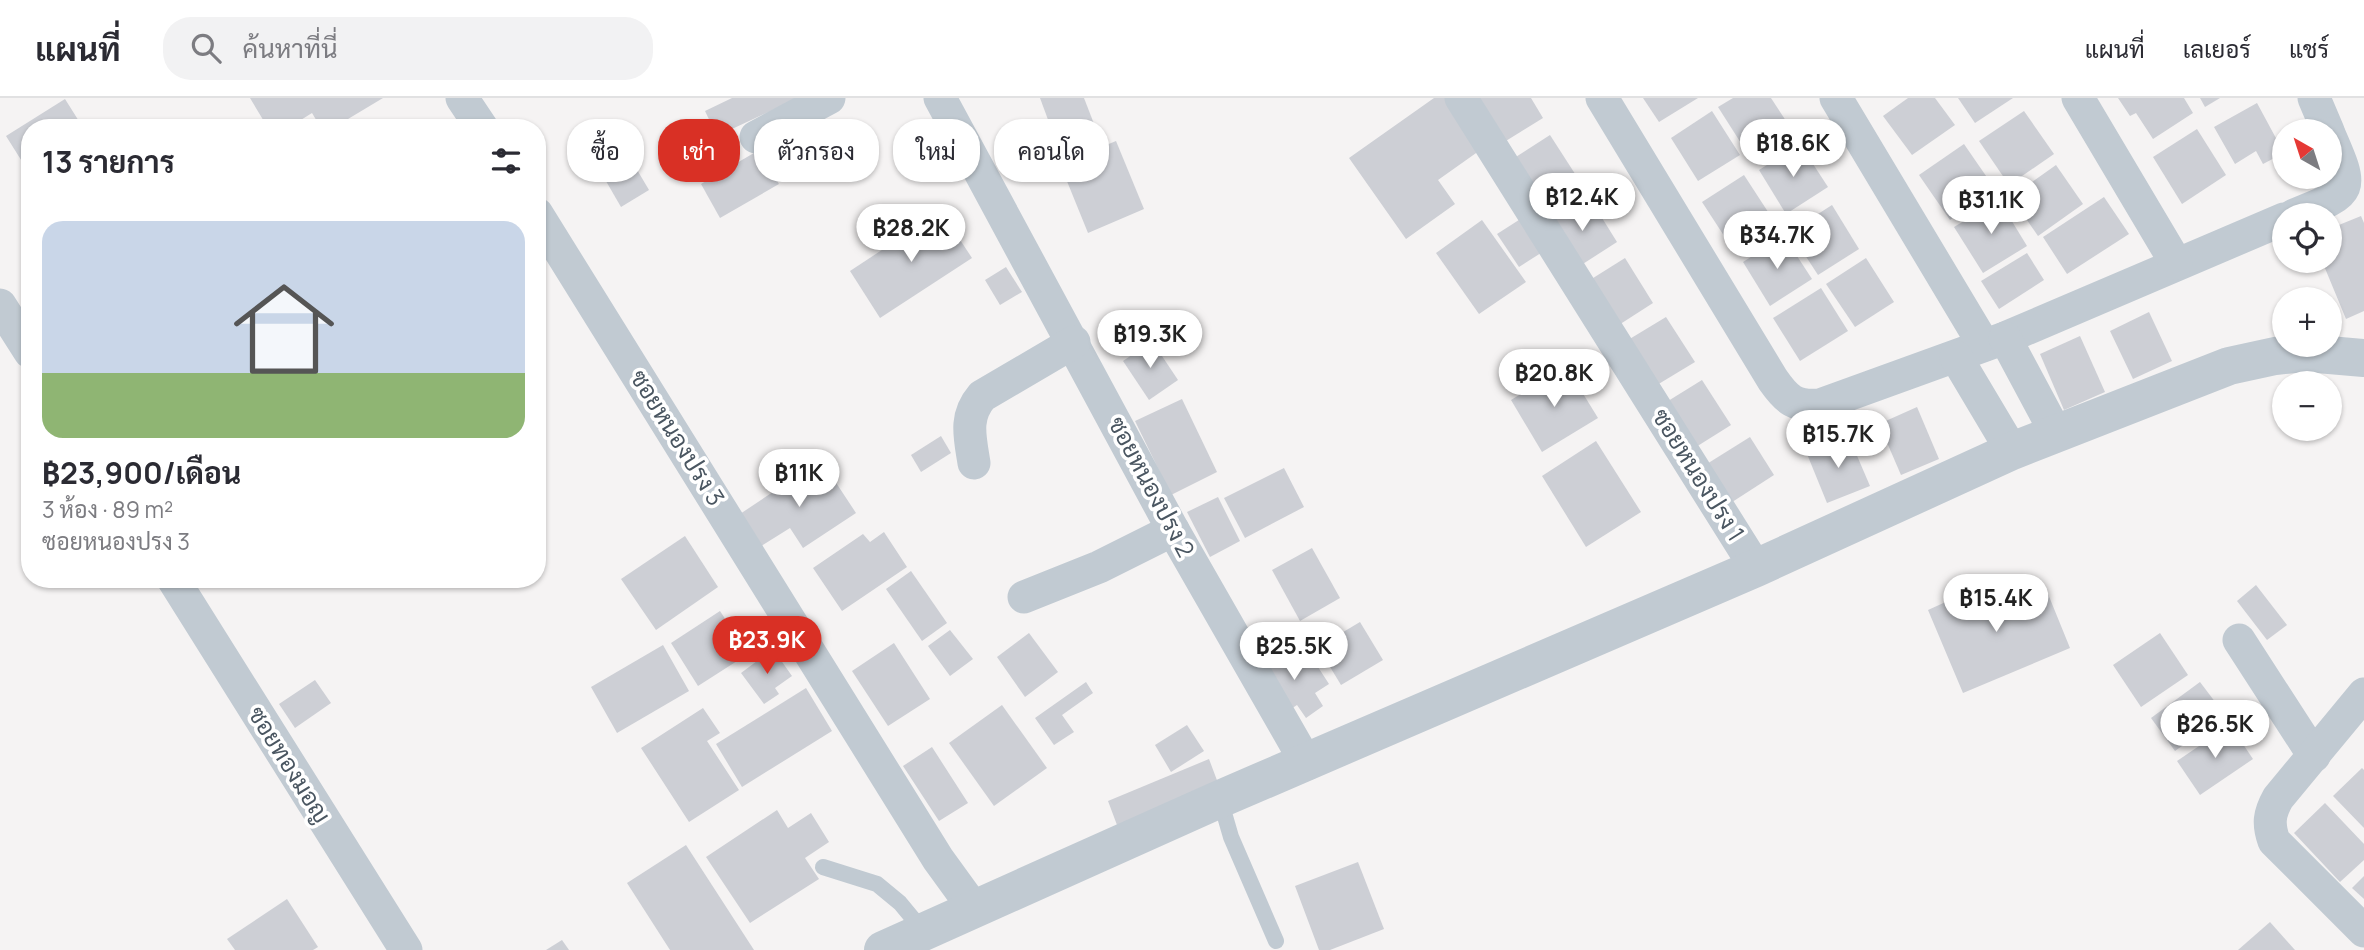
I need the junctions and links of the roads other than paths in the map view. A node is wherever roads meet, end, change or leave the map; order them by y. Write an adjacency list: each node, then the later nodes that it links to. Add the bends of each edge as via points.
1 (462, 98): 9 (street)
2 (829, 98): 10 (street)
3 (940, 98): 19 (street, ซอยหนองปรง 2)
4 (1461, 98): 26 (street, ซอยหนองปรง 1)
5 (1602, 98): 20 (street, via 1786,399 1801,407 1820,405)
6 (1836, 98): 20 (street)
7 (2078, 98): 16 (street)
8 (2314, 98): 11 (street)
9 (476, 119)
10 (789, 119)
11 (2323, 119)
12 (2342, 163): 13 (street, via 2347,174 2344,188)
13 (2324, 203)
14 (2272, 224): 16 (street)
15 (546, 228): 35 (street, ซอยหนองปรง 3, via 938,859)
16 (2176, 263): 20 (street)
17 (0, 305): 18 (street)
18 (21, 338)
19 (1074, 342): 24 (street, via 982,396 972,407 968,424); 25 (street, ซอยหนองปรง 2)
20 (1982, 347): 22 (street); 23 (street)
21 (2364, 358): 22 (street, via 2306,353 2229,366)
22 (2057, 435): 23 (street)
23 (2012, 451): 26 (street)
24 (974, 463)
25 (1173, 530): 28 (street); 32 (street, ซอยหนองปรง 2)
26 (1756, 568): 32 (street)
27 (179, 588): 39 (street, ซอยทองมอญ)
28 (1024, 597)
29 (2239, 640): 31 (street)
30 (2364, 694): 31 (street)
31 (2314, 756): 36 (street, via 2278,798 2270,812 2269,828 2274,841)
32 (1307, 764): 33 (street)
33 (1220, 799): 35 (street); 37 (lane, via 1231,837)
34 (823, 867): 38 (lane, via 877,884 900,904)
35 (975, 910): 38 (street)
36 (2364, 931)
37 (1276, 941)
38 (897, 945)
39 (406, 950)

